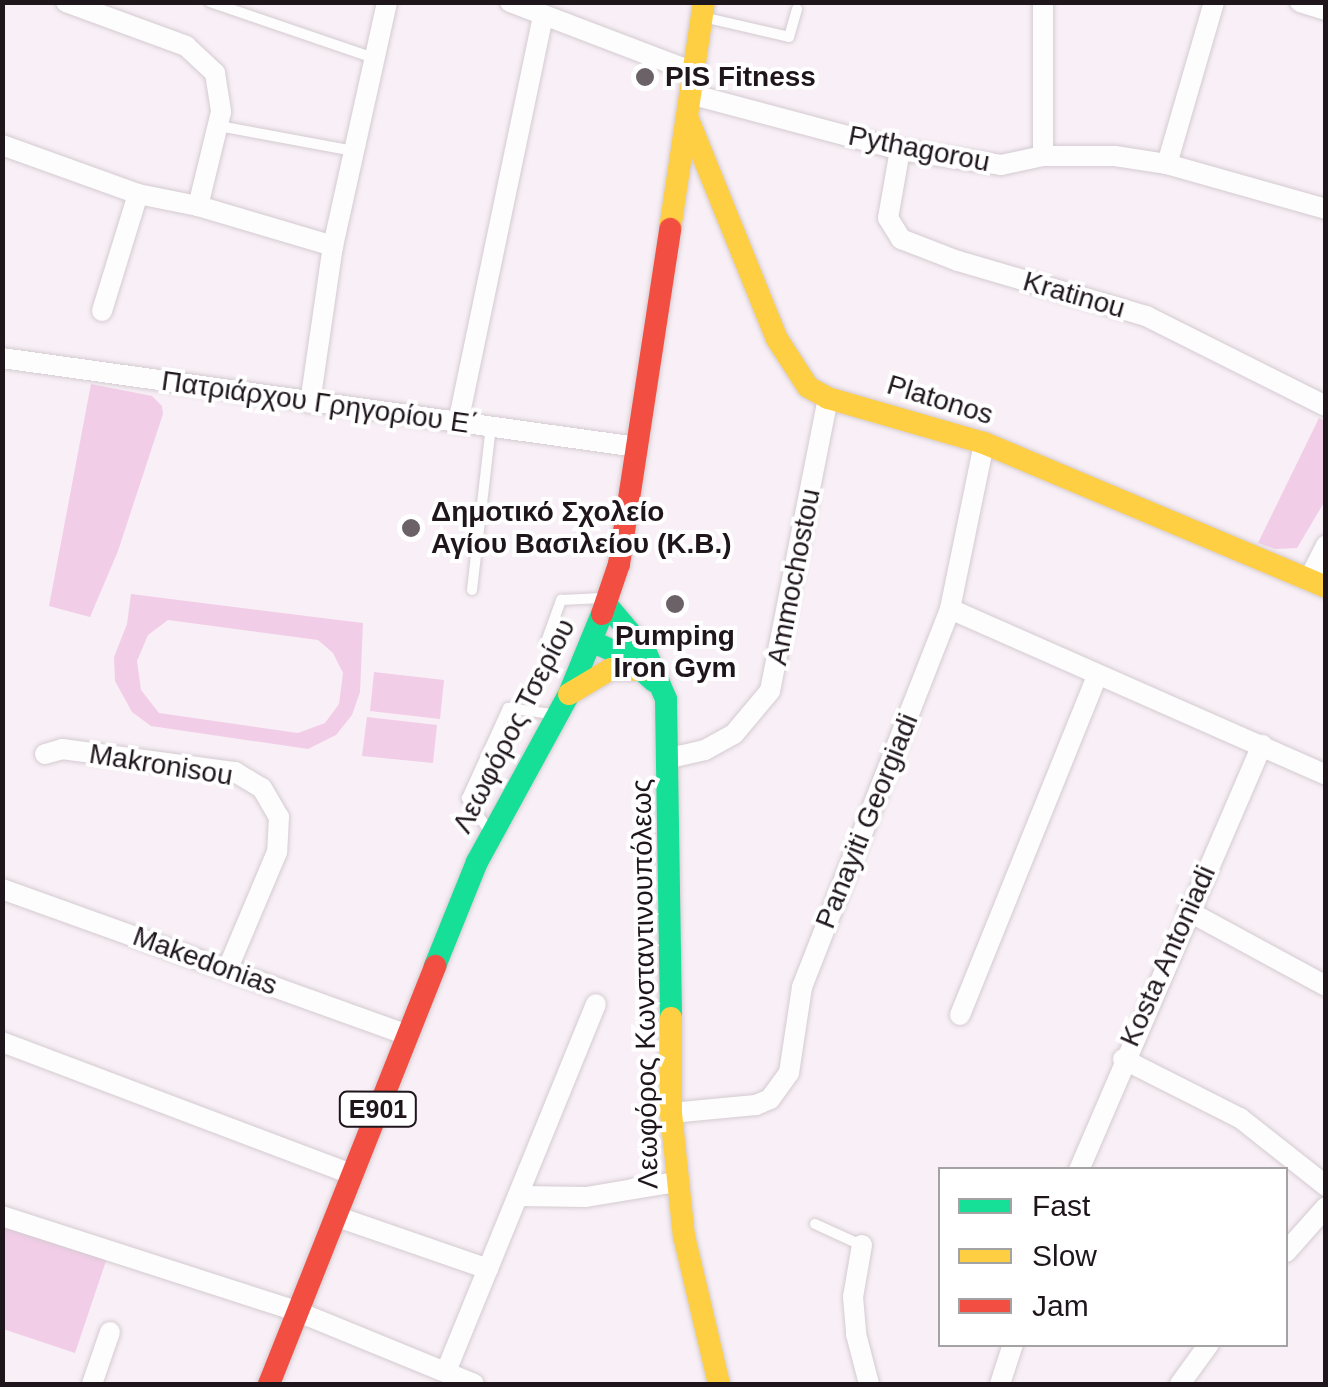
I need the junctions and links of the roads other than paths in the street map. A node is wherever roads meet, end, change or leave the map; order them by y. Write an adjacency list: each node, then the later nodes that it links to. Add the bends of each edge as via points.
1 (66, 2): 15 (street, via 203,57 220,91)
2 (210, 2): 12 (lane)
3 (387, 2): 12 (street)
4 (510, 2): 11 (street, Pythagorou)
5 (1043, 2): 19 (street)
6 (1214, 2): 20 (street)
7 (1300, 2): 10 (street)
8 (796, 9): 9 (lane, via 789,37)
9 (702, 10): 13 (street, Λεωφόρος Τσερίου)
10 (1326, 10)
11 (544, 17): 13 (street, Pythagorou); 32 (street)
12 (375, 59): 18 (street)
13 (692, 83): 14 (street, Λεωφόρος Τσερίου); 17 (street, Pythagorou)
14 (688, 119): 29 (street, Platonos, via 777,339 794,372); 35 (street, Λεωφόρος Τσερίου)
15 (219, 126): 18 (lane); 22 (street)
16 (2, 145): 21 (street)
17 (900, 150): 19 (street, Pythagorou, via 1001,165); 31 (street, Kratinou, via 888,218 900,239 1146,316)
18 (354, 151): 24 (street)
19 (1043, 156): 20 (street, Pythagorou)
20 (1168, 164): 23 (street, Pythagorou)
21 (138, 194): 22 (street); 25 (street)
22 (198, 206): 24 (street)
23 (1326, 209)
24 (334, 246): 27 (street)
25 (102, 312)
26 (2, 358): 28 (street, Πατριάρχου Γρηγορίου Ε΄)
27 (314, 374): 28 (street); 30 (street)
28 (271, 397): 30 (street, Πατριάρχου Γρηγορίου Ε΄)
29 (828, 398): 34 (street, Platonos); 50 (street, Ammochostou, via 770,690 734,734)
30 (310, 403): 32 (street, Πατριάρχου Γρηγορίου Ε΄)
31 (1326, 406)
32 (458, 423): 33 (street, Πατριάρχου Γρηγορίου Ε΄)
33 (491, 427): 35 (street, Πατριάρχου Γρηγορίου Ε΄); 38 (lane)
34 (984, 443): 37 (street, Platonos); 40 (street, Panayiti Georgiadi)
35 (638, 447): 39 (street, Λεωφόρος Τσερίου)
36 (1326, 545): 37 (street)
37 (1317, 583)
38 (472, 590)
39 (608, 601): 41 (lane, via 561,600); 42 (street, Λεωφόρος Τσερίου); 46 (street, Λεωφόρος Κωνσταντινουπόλεως, via 645,650)
40 (950, 609): 44 (street); 62 (street, Panayiti Georgiadi, via 802,986 789,1072 756,1105)
41 (546, 642)
42 (594, 642): 43 (street); 45 (street, Λεωφόρος Τσερίου)
43 (644, 670): 45 (street, via 611,669); 46 (street)
44 (1096, 676): 48 (street); 58 (street)
45 (569, 694): 47 (street, Λεωφόρος Τσερίου)
46 (666, 699): 50 (street, Λεωφόρος Κωνσταντινουπόλεως)
47 (558, 715): 52 (street, Λεωφόρος Τσερίου / E901); 52 (lane, via 508,708 467,798)
48 (1262, 745): 51 (street); 54 (street, Kosta Antoniadi)
49 (45, 754): 55 (street, Makronisou, via 62,748 234,772 262,788 279,817 276,852)
50 (670, 758): 62 (street, Λεωφόρος Κωνσταντινουπόλεως)
51 (1326, 775)
52 (492, 836): 59 (street, Λεωφόρος Τσερίου / E901)
53 (2, 888): 55 (street, Makedonias)
54 (1188, 911): 56 (street); 61 (street, Kosta Antoniadi)
55 (228, 968): 59 (street, Makedonias)
56 (1326, 986)
57 (596, 1004): 67 (street)
58 (960, 1015)
59 (407, 1035): 64 (street, Λεωφόρος Τσερίου / E901)
60 (2, 1042): 64 (street)
61 (1123, 1059): 63 (street, Kosta Antoniadi); 66 (street, via 1240,1118)
62 (672, 1113): 65 (street, Λεωφόρος Κωνσταντινουπόλεως)
63 (1080, 1167)
64 (351, 1174): 70 (street, Λεωφόρος Τσερίου / E901)
65 (677, 1182): 67 (street, via 586,1197); 83 (street, Λεωφόρος Κωνσταντινουπόλεως)
66 (1326, 1186)
67 (520, 1196): 74 (street)
68 (1326, 1206): 73 (street)
69 (2, 1216): 75 (street)
70 (335, 1216): 74 (street); 75 (street, Λεωφόρος Τσερίου / E901)
71 (815, 1224): 72 (lane)
72 (862, 1245): 84 (street, via 853,1298)
73 (1288, 1250)
74 (488, 1269): 79 (street)
75 (296, 1312): 79 (street); 81 (street, Λεωφόρος Τσερίου / E901)
76 (110, 1332): 80 (street)
77 (1012, 1347): 85 (street)
78 (1206, 1347): 86 (street)
79 (446, 1369): 82 (street)
80 (92, 1384)
81 (269, 1384)
82 (474, 1384)
83 (719, 1384)
84 (869, 1384)
85 (1000, 1384)
86 (1180, 1384)

